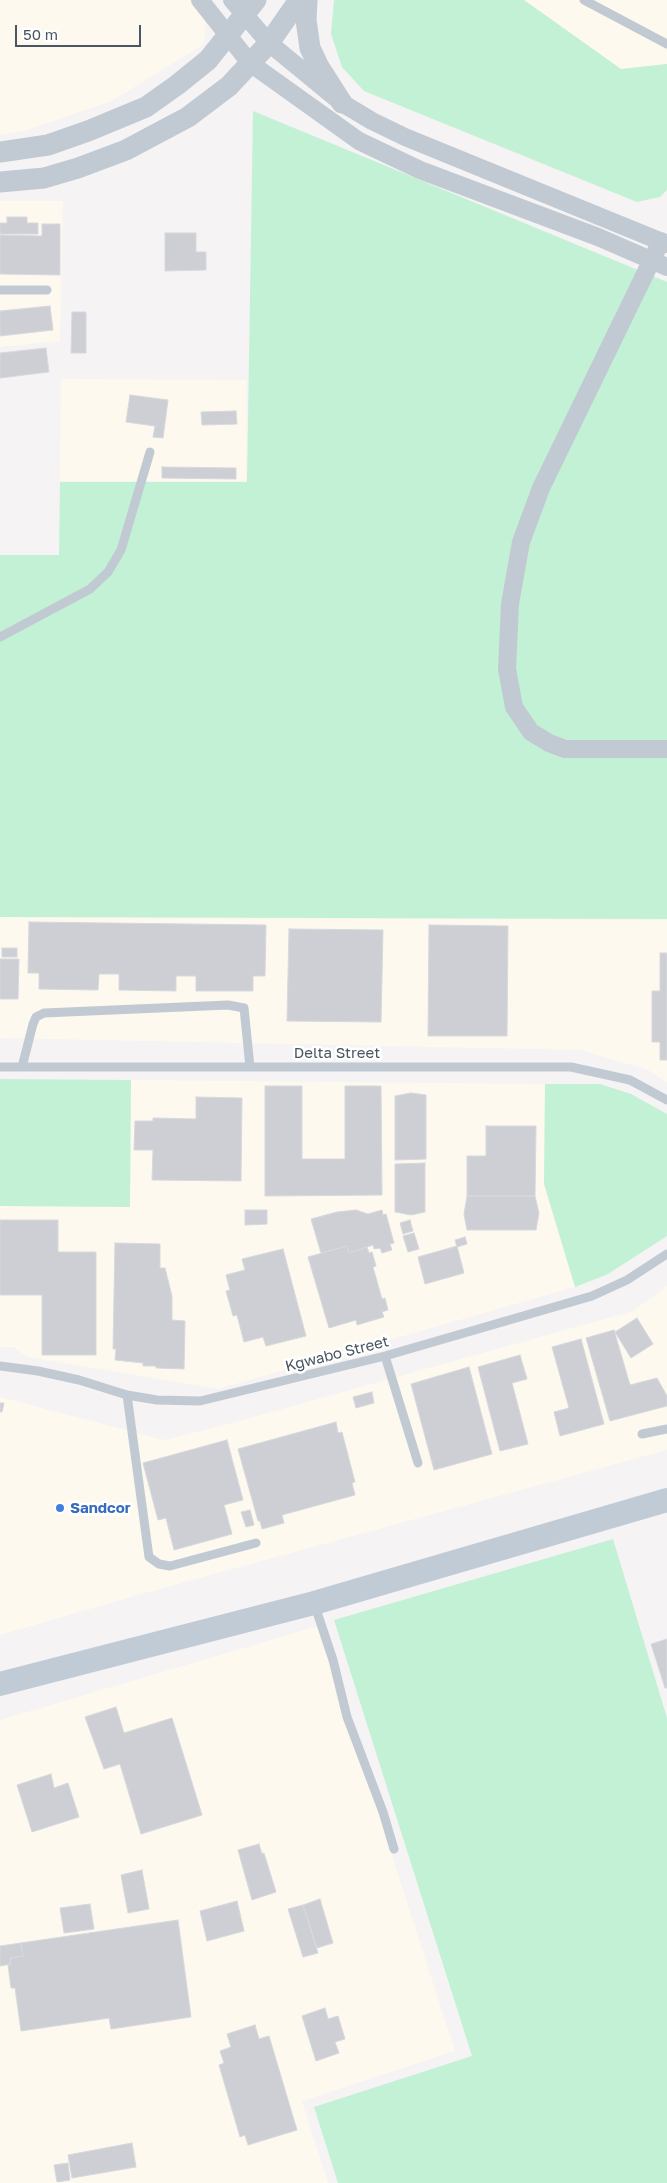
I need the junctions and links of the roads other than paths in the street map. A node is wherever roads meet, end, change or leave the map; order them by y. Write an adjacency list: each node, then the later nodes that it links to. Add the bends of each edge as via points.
1 (200, 0): 6 (street)
2 (299, 0): 7 (street)
3 (306, 0): 10 (street, via 310,48)
4 (584, 0): 8 (lane)
5 (244, 5): 6 (street); 7 (street)
6 (227, 37): 9 (street); 11 (street, via 208,60 146,107 48,145)
7 (269, 43): 9 (street); 10 (street)
8 (667, 44)
9 (250, 63): 12 (street, via 229,86 188,117 126,150 44,178); 14 (street, via 339,128 393,158)
10 (342, 103): 13 (street, via 405,137)
11 (0, 152)
12 (0, 182)
13 (664, 243): 14 (street)
14 (660, 264): 19 (street, via 541,488 521,542 510,604 508,669 514,707 531,732 549,743 565,749)
15 (0, 290): 16 (lane)
16 (47, 290)
17 (150, 452): 18 (lane, via 121,550 108,572 90,589)
18 (0, 637)
19 (667, 749)
20 (0, 1067): 21 (lane, Delta Street)
21 (22, 1067): 22 (lane, Delta Street); 22 (lane, via 33,1024 36,1017 44,1013 228,1005 244,1008)
22 (250, 1067): 23 (lane, Delta Street, via 571,1067 630,1080)
23 (667, 1100)
24 (667, 1254): 25 (lane, Kgwabo Street, via 627,1280 592,1296)
25 (385, 1356): 27 (lane, Kgwabo Street, via 200,1401); 30 (lane)
26 (0, 1366): 27 (lane, Kgwabo Street, via 71,1378)
27 (126, 1395): 32 (lane, via 149,1557 170,1566)
28 (667, 1428): 29 (lane)
29 (642, 1434)
30 (418, 1463)
31 (667, 1500): 33 (main road)
32 (256, 1543)
33 (314, 1603): 34 (main road); 35 (lane, via 347,1717)
34 (0, 1684)
35 (394, 1849)

